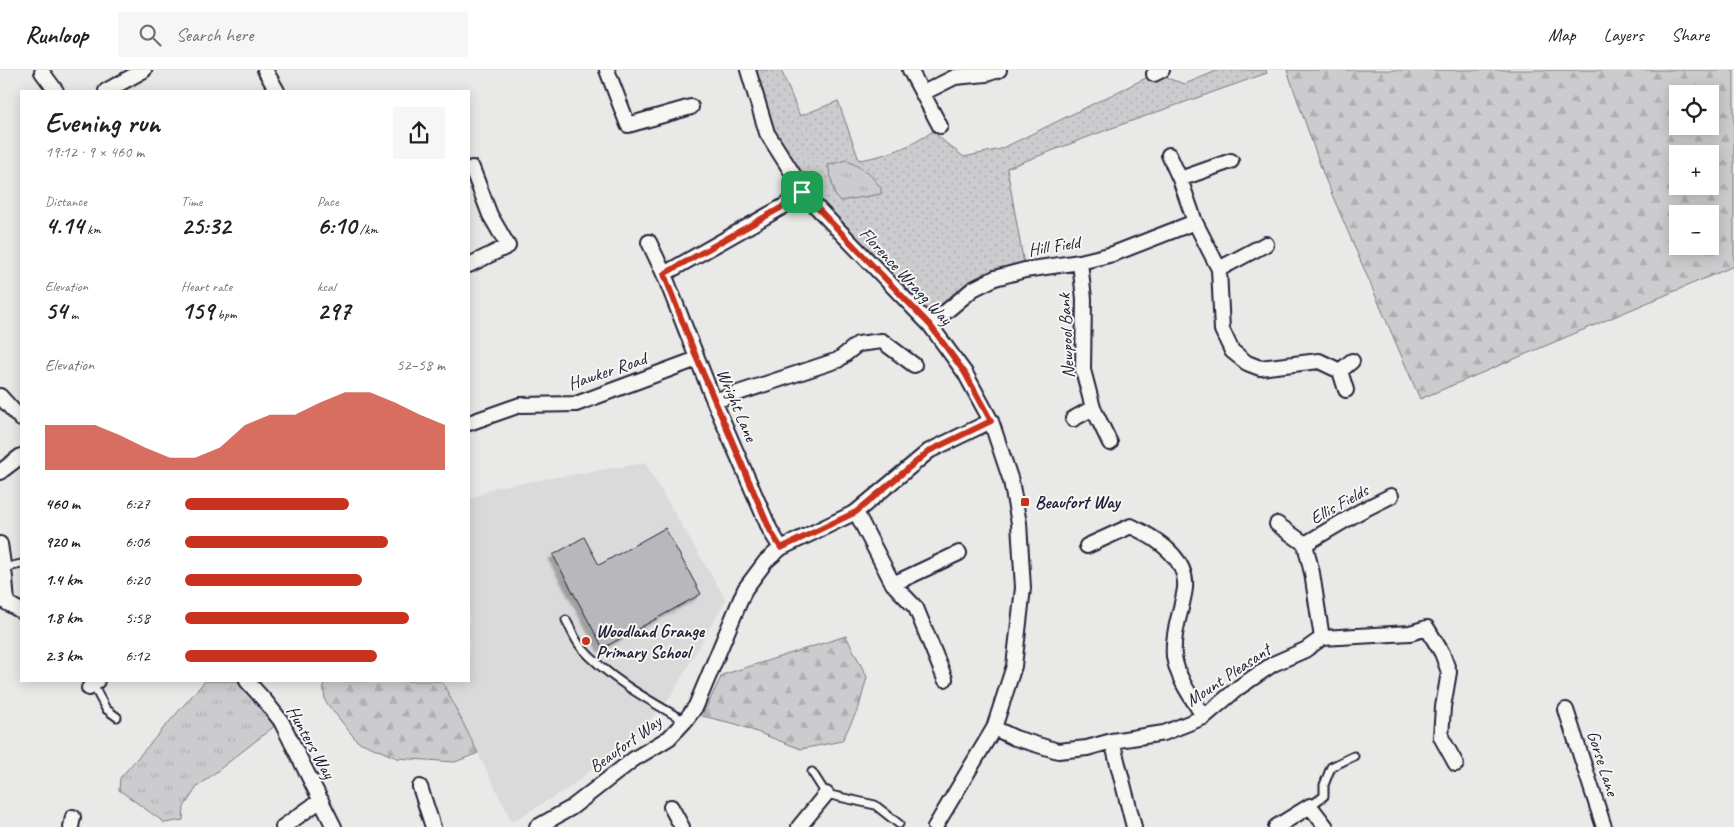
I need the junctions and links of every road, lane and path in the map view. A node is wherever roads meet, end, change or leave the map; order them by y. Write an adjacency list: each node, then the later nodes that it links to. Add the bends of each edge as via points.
1 (144, 70): 9 (street)
2 (265, 70): 10 (street)
3 (607, 70): 12 (street, via 628,125)
4 (748, 70): 18 (street, Florence Wragg Way, via 767,133)
5 (910, 70): 11 (street)
6 (999, 70): 11 (street, via 955,77)
7 (42, 72): 8 (street)
8 (55, 90)
9 (108, 90)
10 (276, 90)
11 (923, 93): 13 (street)
12 (691, 108)
13 (940, 126)
14 (1169, 155): 17 (street)
15 (1231, 161): 17 (street)
16 (472, 168): 23 (street, via 490,215 508,246)
17 (1180, 179): 19 (street)
18 (802, 192): 25 (street, via 784,206); 26 (street, Florence Wragg Way)
19 (1195, 222): 22 (street, Hill Field, via 1113,254); 24 (street)
20 (649, 242): 25 (street, Wright Lane)
21 (1266, 244): 24 (street)
22 (1080, 262): 26 (street, Hill Field, via 995,278 973,289); 34 (street, Newpool Bank, via 1084,299 1083,370)
23 (470, 265)
24 (1218, 269): 30 (street, via 1222,330 1232,351 1239,357 1260,368 1319,361)
25 (664, 274): 27 (street, Wright Lane)
26 (930, 325): 37 (street, Florence Wragg Way, via 965,373)
27 (697, 359): 33 (street, Wright Lane); 38 (street, Hawker Road, via 576,404 520,405)
28 (1352, 361): 30 (street)
29 (914, 365): 33 (street, via 882,340 858,344 838,360)
30 (1340, 371): 31 (street)
31 (1346, 390)
32 (0, 396): 35 (street)
33 (714, 400): 48 (street, Wright Lane, via 770,530)
34 (1093, 408): 36 (street); 39 (street, Newpool Bank)
35 (20, 418)
36 (1073, 419)
37 (991, 421): 43 (street, Beaufort Way, via 929,451); 64 (street, Florence Wragg Way, via 1011,482 1019,522 1023,588 1014,666)
38 (470, 423)
39 (1110, 443)
40 (20, 457): 41 (street)
41 (0, 472)
42 (1391, 496): 46 (street, Ellis Fields)
43 (856, 512): 48 (street, Beaufort Way); 52 (street)
44 (1277, 524): 46 (street, Ellis Fields)
45 (0, 544): 51 (street)
46 (1305, 544): 56 (street, Ellis Fields)
47 (1087, 546): 62 (street, via 1132,521 1174,556 1183,572 1185,586 1173,642 1174,658 1180,677)
48 (781, 548): 63 (street, Beaufort Way, via 766,561 745,589 696,706)
49 (959, 553): 52 (street)
50 (20, 564): 51 (lane)
51 (4, 568): 53 (street)
52 (893, 584): 57 (street, via 916,608)
53 (4, 607): 54 (street)
54 (20, 611)
55 (566, 620): 63 (lane, via 580,646 612,676)
56 (1322, 638): 62 (street, Mount Pleasant, via 1305,650 1273,664); 67 (street, via 1410,633 1427,628 1449,672 1440,737)
57 (945, 679)
58 (248, 682): 71 (street, Hunters Way, via 281,722)
59 (93, 685): 61 (lane, via 106,709)
60 (1566, 710): 85 (street, Gorse Lane)
61 (117, 717)
62 (1204, 717): 65 (street, Mount Pleasant, via 1164,733)
63 (685, 721): 78 (street, Beaufort Way, via 669,738 634,759 572,808)
64 (994, 728): 65 (street, Mount Pleasant, via 1058,751); 81 (street, Florence Wragg Way)
65 (1112, 741): 82 (street)
66 (1354, 756): 72 (lane, via 1331,767 1324,785 1324,796)
67 (1456, 764)
68 (812, 772): 70 (lane)
69 (420, 787): 77 (street)
70 (826, 794): 74 (lane, via 875,805); 80 (street)
71 (321, 800): 75 (street); 76 (street, Hunters Way)
72 (1310, 806): 83 (street); 84 (street)
73 (671, 807): 79 (street)
74 (899, 824)
75 (283, 827)
76 (334, 827)
77 (433, 827)
78 (537, 827)
79 (682, 827)
80 (799, 827)
81 (935, 827)
82 (1134, 827)
83 (1276, 827)
84 (1326, 827)
85 (1604, 827)

